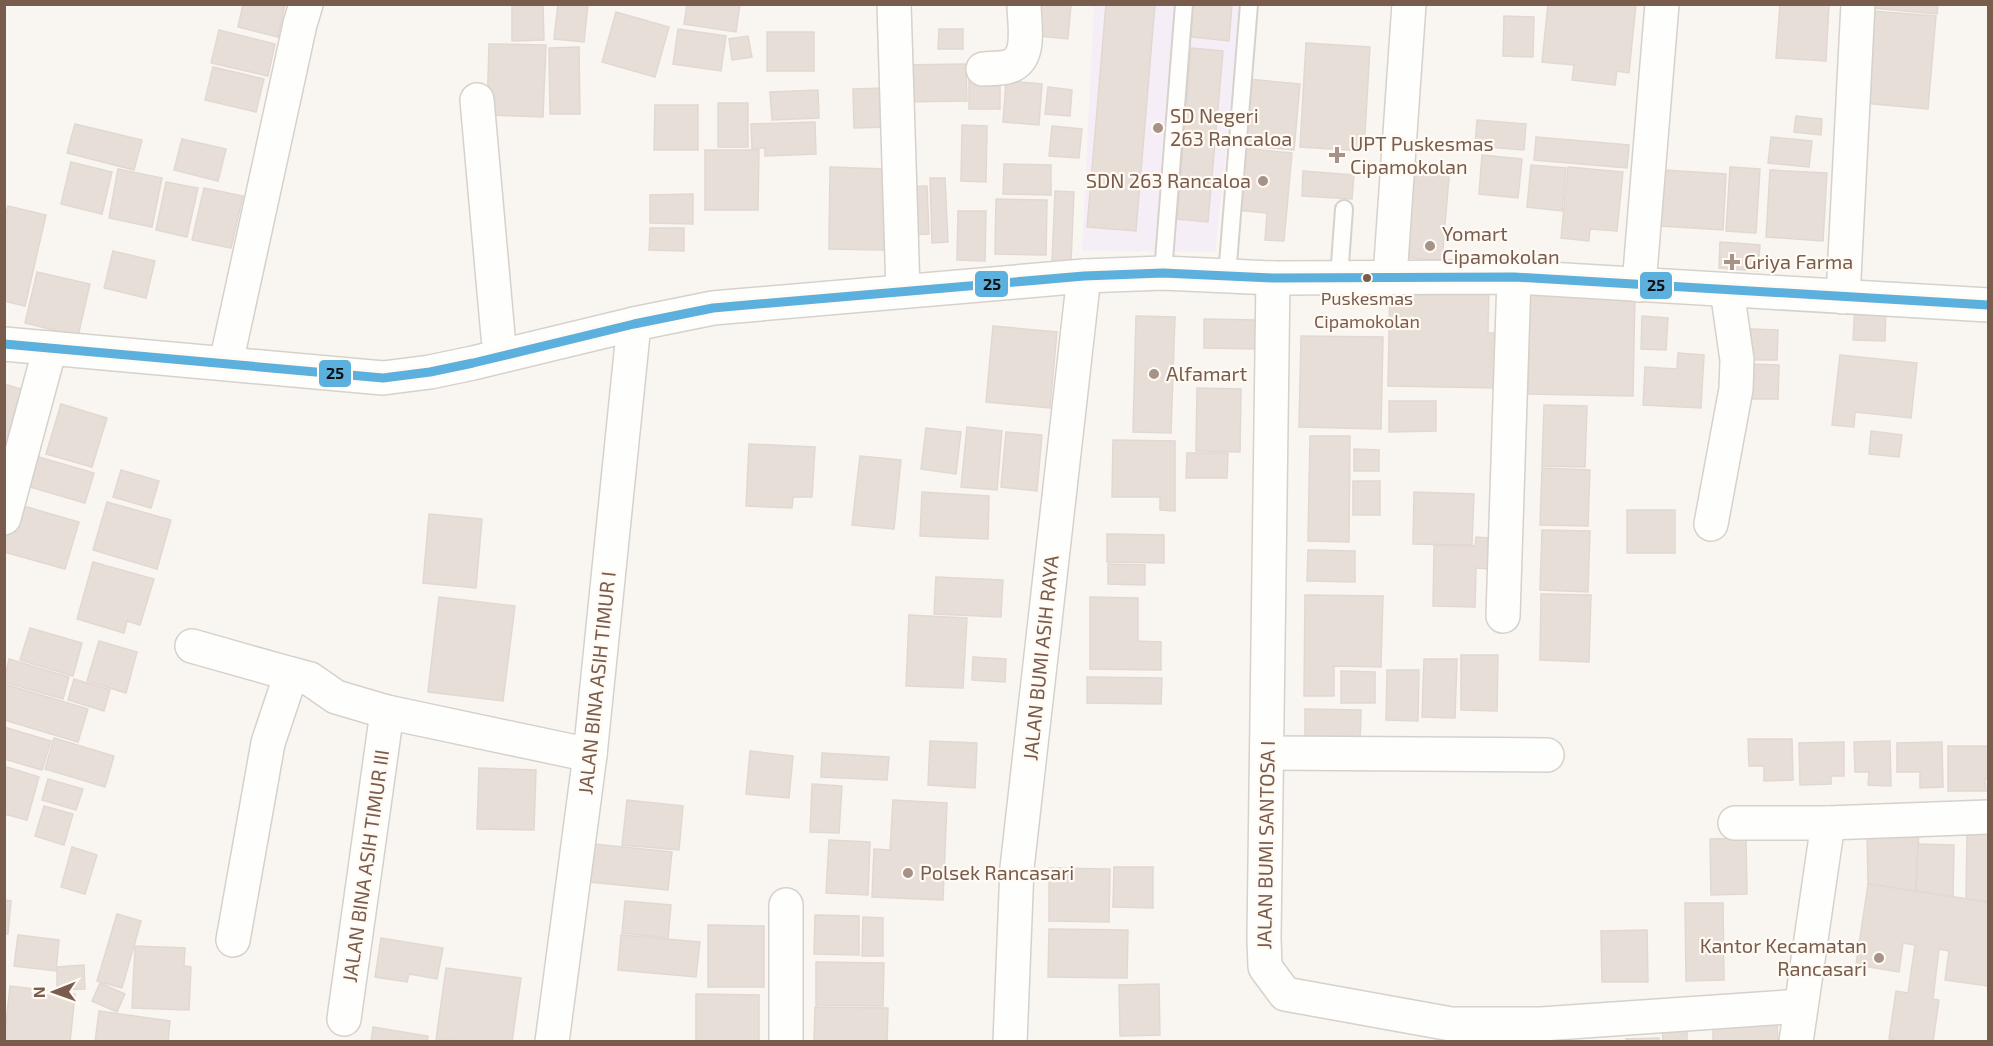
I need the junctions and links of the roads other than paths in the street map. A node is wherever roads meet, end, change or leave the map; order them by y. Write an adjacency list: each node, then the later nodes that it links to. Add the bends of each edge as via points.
1 (306, 4): 28 (street)
2 (894, 4): 21 (street)
3 (1024, 4): 9 (street, via 1024,52 1019,61 1007,67)
4 (1184, 4): 12 (lane)
5 (1249, 4): 14 (lane)
6 (1409, 4): 15 (street)
7 (1662, 4): 19 (street)
8 (1858, 4): 22 (street)
9 (983, 69)
10 (477, 100): 27 (street)
11 (1344, 210): 18 (lane)
12 (1163, 273): 13 (street); 14 (street)
13 (1084, 276): 21 (street); 47 (street, JALAN BUMI ASIH RAYA, via 1017,868)
14 (1227, 276): 17 (street)
15 (1390, 277): 16 (street); 18 (street)
16 (1514, 277): 19 (street); 31 (street)
17 (1273, 278): 18 (street); 35 (street, JALAN BUMI SANTOSA I)
18 (1339, 278)
19 (1639, 285): 20 (street)
20 (1727, 290): 22 (street); 30 (street, via 1737,360 1736,389)
21 (903, 291): 24 (street, via 714,308)
22 (1843, 297): 23 (street)
23 (1989, 305)
24 (634, 324): 27 (street); 36 (street, JALAN BINA ASIH TIMUR I)
25 (4, 344): 26 (street)
26 (50, 348): 28 (street); 29 (street)
27 (501, 356): 28 (street, via 383,378)
28 (226, 363)
29 (4, 518)
30 (1712, 524)
31 (1503, 616)
32 (192, 646): 33 (street)
33 (291, 674): 34 (street, via 310,680 336,697); 42 (street, via 268,743)
34 (387, 712): 36 (street); 44 (street, JALAN BINA ASIH TIMUR III)
35 (1267, 753): 37 (street); 43 (street, JALAN BUMI SANTOSA I, via 1265,967 1285,994 1451,1024 1541,1024)
36 (590, 755): 45 (street, JALAN BINA ASIH TIMUR I)
37 (1547, 755)
38 (1989, 817): 40 (street)
39 (1735, 823): 40 (street)
40 (1828, 823): 43 (street)
41 (786, 904): 46 (street)
42 (233, 939)
43 (1801, 1006): 48 (street)
44 (344, 1019)
45 (552, 1041)
46 (786, 1041)
47 (1010, 1041)
48 (1796, 1041)

